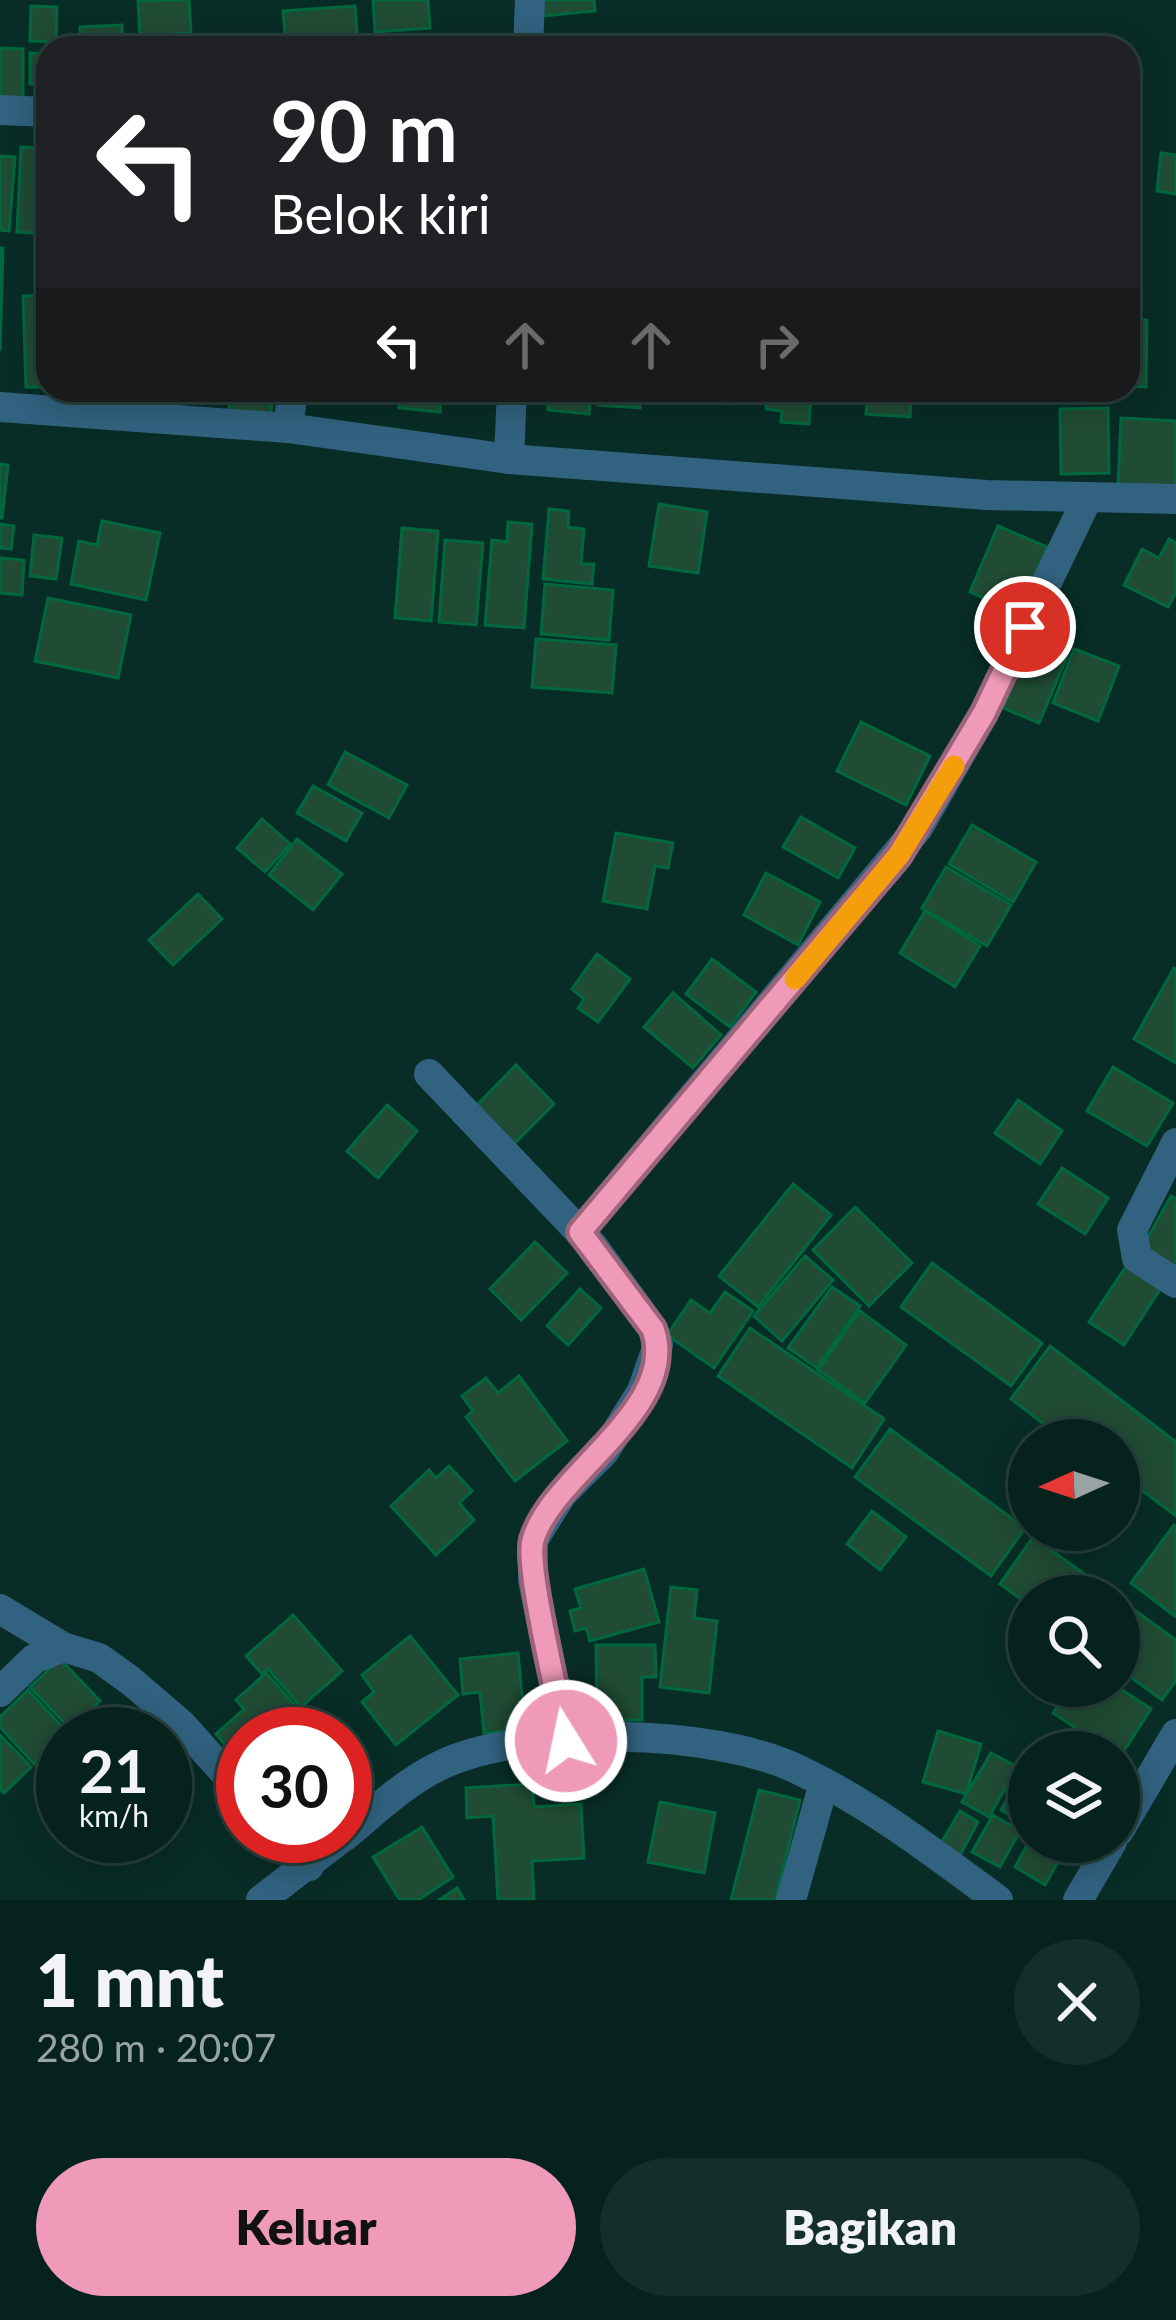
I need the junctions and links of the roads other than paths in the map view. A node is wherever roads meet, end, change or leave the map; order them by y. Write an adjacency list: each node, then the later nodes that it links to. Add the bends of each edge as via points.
1 (530, 0): 2 (street)
2 (528, 36)
3 (0, 110): 4 (street)
4 (36, 112)
5 (291, 402): 8 (street)
6 (511, 402): 9 (street)
7 (0, 407): 8 (street)
8 (288, 428): 9 (street)
9 (509, 459): 10 (street)
10 (1088, 497): 11 (street); 14 (street, via 984,713 918,828)
11 (1176, 499)
12 (429, 1074): 14 (street)
13 (1176, 1142): 15 (street, via 1132,1230 1137,1258)
14 (580, 1232): 20 (street, via 658,1345 642,1391 604,1452 562,1494 533,1540 533,1580)
15 (1176, 1283)
16 (0, 1609): 17 (street)
17 (63, 1647): 18 (street, via 34,1659); 21 (street, via 99,1658 131,1681)
18 (0, 1692)
19 (1176, 1734): 23 (street)
20 (566, 1741): 22 (street, via 736,1748); 24 (street, via 515,1741 440,1766)
21 (216, 1763)
22 (824, 1784): 30 (street); 31 (street, via 889,1820)
23 (1140, 1795)
24 (372, 1816)
25 (306, 1863): 28 (street)
26 (313, 1863): 28 (street)
27 (1100, 1863): 32 (street)
28 (309, 1866): 29 (street)
29 (264, 1899)
30 (791, 1900)
31 (998, 1900)
32 (1078, 1900)

